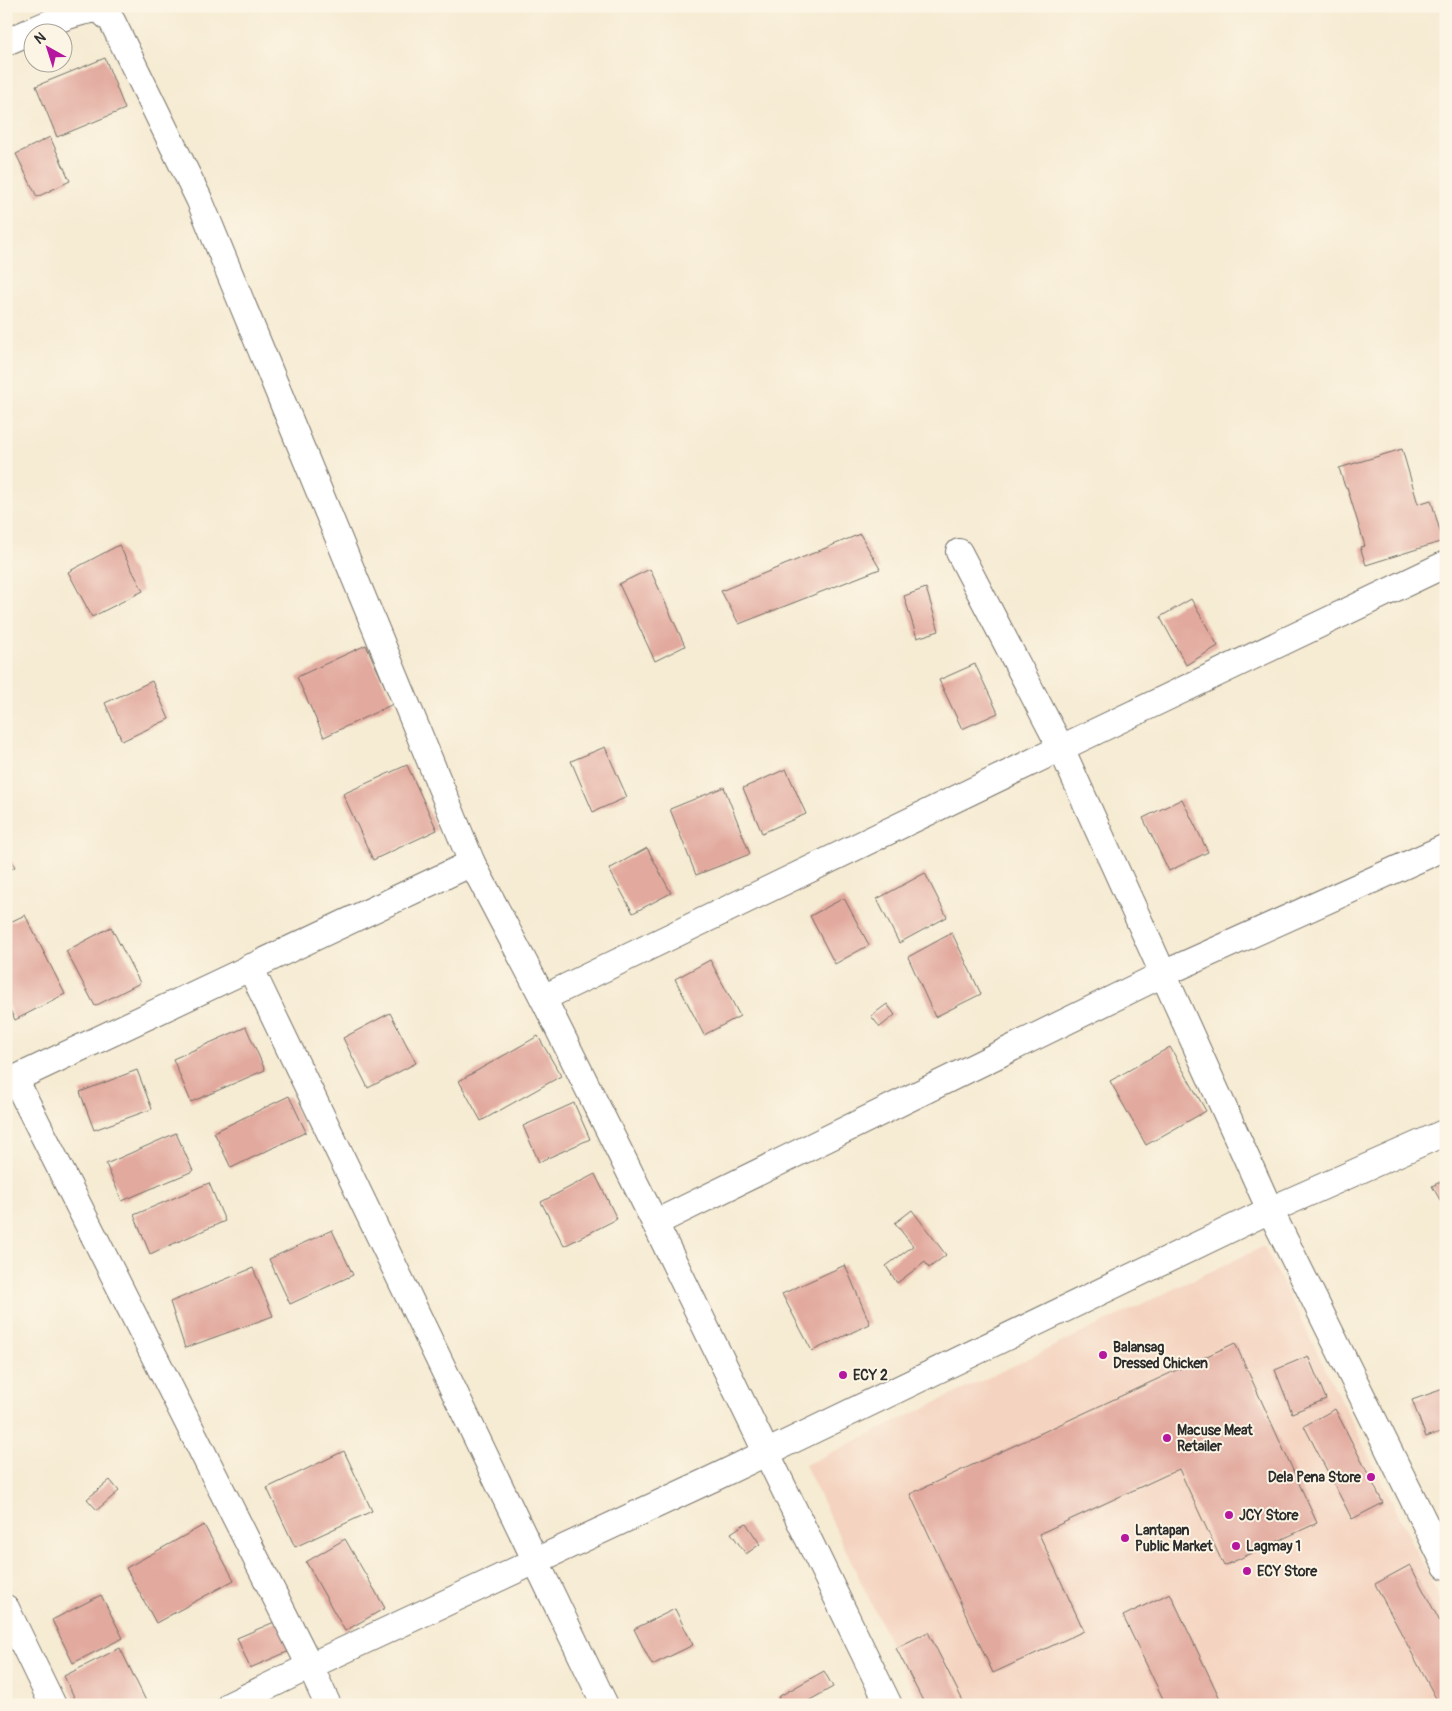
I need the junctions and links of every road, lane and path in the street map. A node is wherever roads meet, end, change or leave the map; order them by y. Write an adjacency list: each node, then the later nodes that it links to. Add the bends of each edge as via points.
1 (6, 42): 6 (street, via 90,10 99,9 112,21 199,199)
2 (959, 552): 4 (street)
3 (1446, 564): 4 (street)
4 (1061, 748): 8 (street); 9 (street)
5 (1446, 847): 8 (street)
6 (472, 863): 7 (street); 9 (street)
7 (250, 967): 10 (street); 15 (street)
8 (1163, 974): 12 (street); 13 (street)
9 (543, 998): 13 (street)
10 (10, 1081): 18 (street)
11 (1446, 1132): 12 (street)
12 (1270, 1210): 14 (street); 16 (street)
13 (655, 1223): 14 (street)
14 (768, 1452): 15 (street); 23 (street)
15 (537, 1560): 18 (street); 22 (street)
16 (1446, 1566)
17 (6, 1608): 19 (street)
18 (310, 1666): 20 (street); 21 (street)
19 (53, 1705)
20 (230, 1705)
21 (328, 1705)
22 (605, 1705)
23 (888, 1705)

